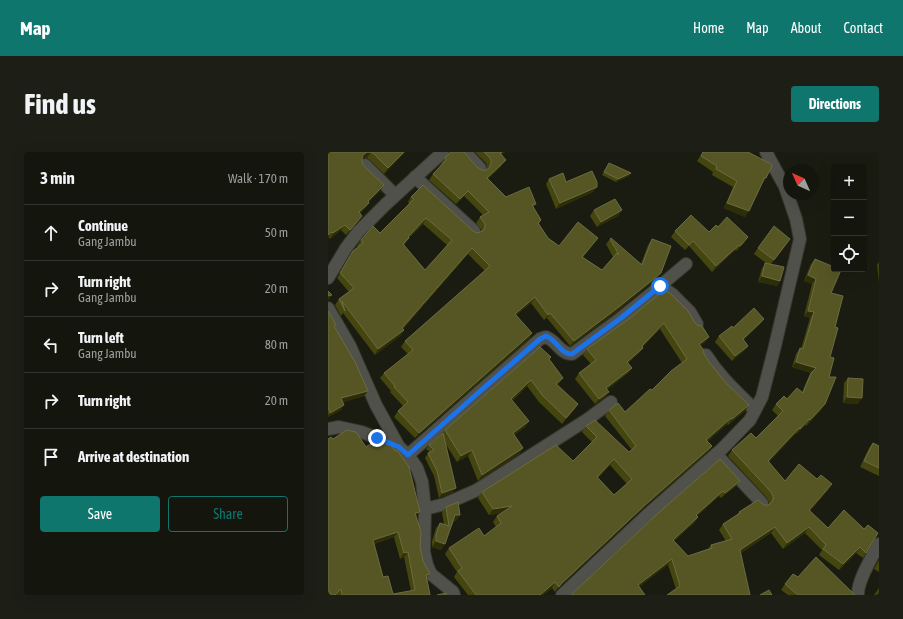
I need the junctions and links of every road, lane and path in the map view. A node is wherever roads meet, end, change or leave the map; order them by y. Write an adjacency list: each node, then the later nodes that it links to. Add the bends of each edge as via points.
1 (443, 152): 6 (street)
2 (465, 152): 5 (street)
3 (766, 152): 16 (street, via 785,187 800,239 762,397)
4 (365, 165): 7 (street)
5 (480, 168)
6 (416, 177): 7 (street); 8 (street)
7 (395, 196): 10 (street, via 358,232)
8 (474, 231)
9 (686, 264): 11 (street)
10 (328, 278)
11 (660, 286): 13 (street, via 686,307); 18 (street, via 572,354 563,352 546,336 540,339 478,393)
12 (328, 308): 18 (street, via 350,346 376,405)
13 (697, 324)
14 (706, 355): 16 (street, via 714,368)
15 (611, 402): 21 (street, via 477,490 446,504)
16 (755, 410): 19 (street, via 750,420)
17 (328, 429): 18 (street, via 340,427 362,432)
18 (403, 451): 21 (street, via 417,468 422,482)
19 (716, 454): 20 (street); 24 (street)
20 (762, 503)
21 (425, 509): 23 (street, via 424,552 427,565 431,574)
22 (879, 544): 25 (street, via 861,579)
23 (454, 595)
24 (562, 595)
25 (858, 595)

